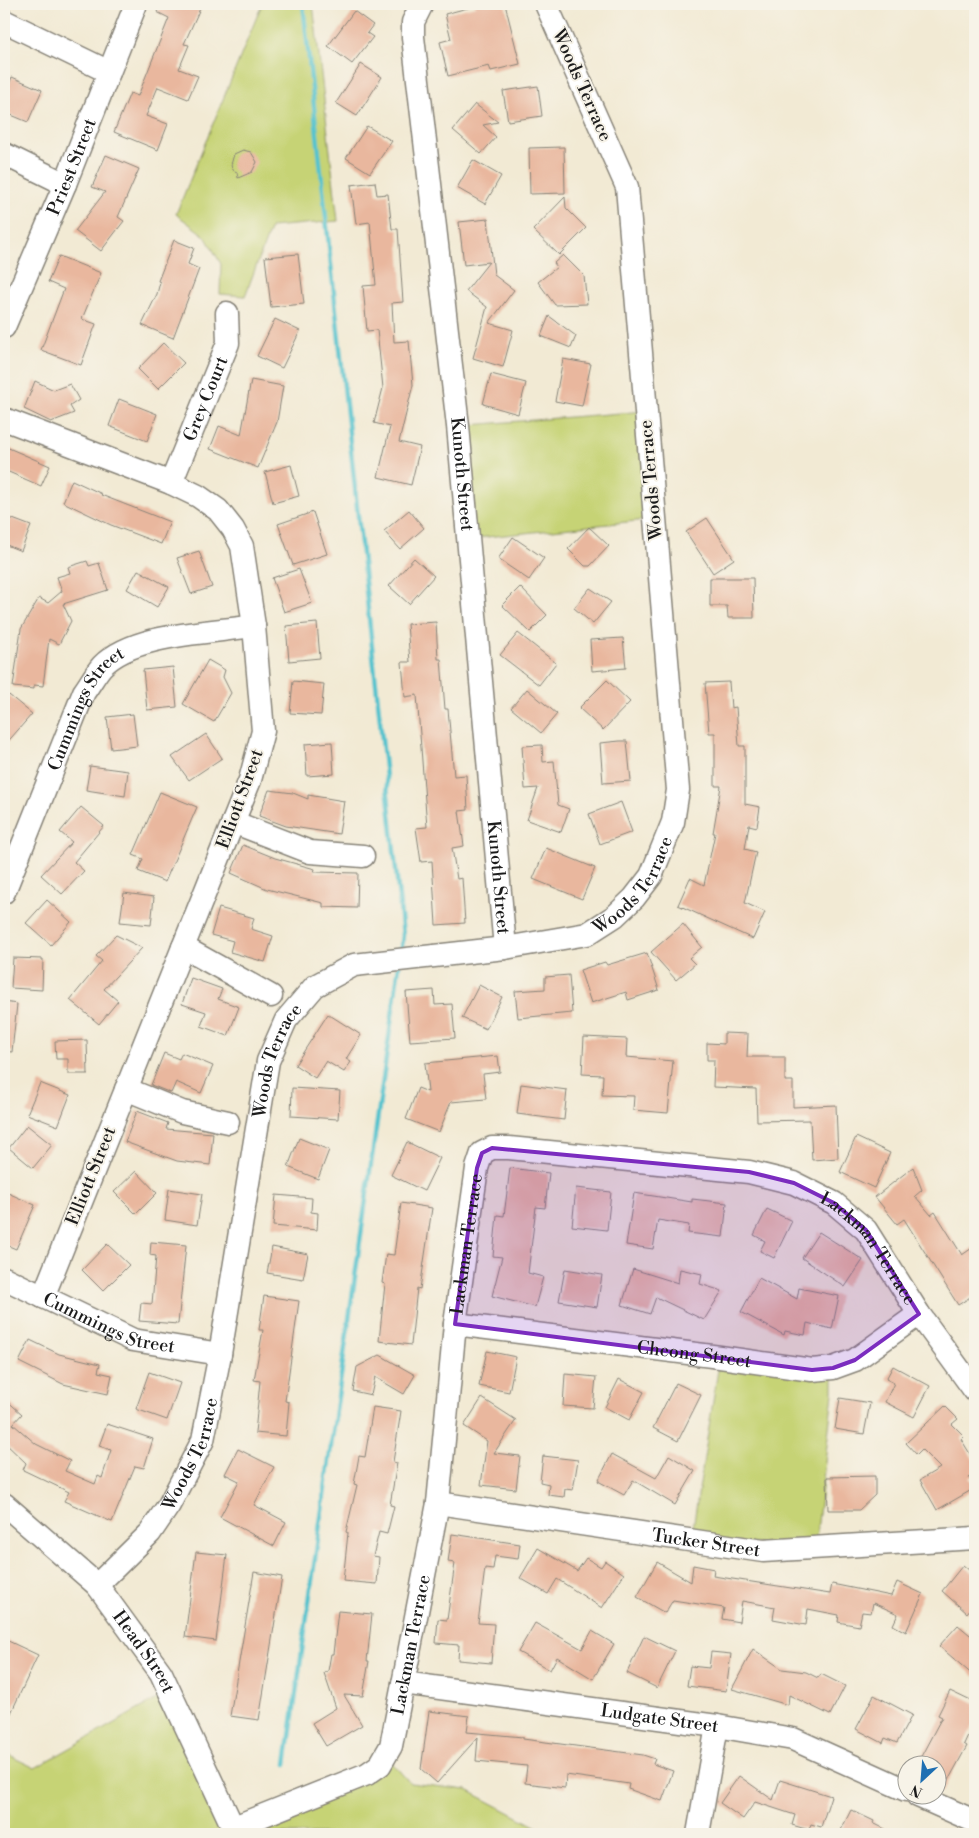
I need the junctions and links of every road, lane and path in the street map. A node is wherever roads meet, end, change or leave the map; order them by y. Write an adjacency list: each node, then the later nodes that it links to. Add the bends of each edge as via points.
1 (136, 4): 5 (street, Priest Street)
2 (422, 4): 18 (street, Kunoth Street, via 413,22 413,37 458,426)
3 (546, 4): 18 (street, Woods Terrace, via 627,187 678,790 674,822 651,876 615,916 587,934)
4 (4, 21): 5 (street)
5 (109, 72): 7 (street, Priest Street)
6 (4, 154): 7 (street)
7 (65, 184): 8 (street, Priest Street)
8 (12, 286): 10 (street, Priest Street)
9 (227, 313): 12 (street, Grey Court, via 228,343)
10 (4, 327)
11 (4, 419): 12 (street, Elliott Street)
12 (171, 483): 13 (street, Elliott Street, via 218,510 233,529 242,546)
13 (254, 626): 14 (street, Elliott Street, via 263,731 250,780); 16 (street, Cummings Street, via 154,640 123,652 102,666 84,692)
14 (233, 822): 15 (street, via 310,852); 17 (street, Elliott Street)
15 (362, 856)
16 (4, 892)
17 (183, 947): 19 (street); 20 (street, Elliott Street)
18 (505, 948): 26 (street, Woods Terrace, via 354,965 315,986 286,1020 268,1060)
19 (271, 996)
20 (126, 1089): 21 (street, via 182,1112); 23 (street, Elliott Street)
21 (228, 1122)
22 (4, 1278): 23 (street, Cummings Street)
23 (43, 1297): 26 (street, Cummings Street, via 133,1340)
24 (919, 1314): 25 (street, Cheong Street, via 854,1360 833,1368 812,1370); 25 (street, Lackman Terrace, via 866,1230 834,1203 794,1183 749,1172 492,1148 482,1153 477,1168); 27 (street, Lackman Terrace)
25 (455, 1324): 28 (street, Lackman Terrace)
26 (220, 1354): 31 (street, Woods Terrace, via 203,1440 169,1505 150,1533)
27 (975, 1391)
28 (438, 1503): 30 (street, Tucker Street, via 763,1551); 32 (street, Lackman Terrace)
29 (4, 1504): 31 (street, Head Street)
30 (975, 1538)
31 (98, 1585): 37 (street, Head Street, via 161,1673)
32 (403, 1683): 33 (street, Ludgate Street); 37 (street, Lackman Terrace, via 391,1746 380,1765 367,1774)
33 (718, 1726): 34 (street, Ludgate Street, via 793,1739); 38 (street)
34 (896, 1785)
35 (937, 1806): 36 (street)
36 (972, 1824)
37 (235, 1831)
38 (698, 1834)

